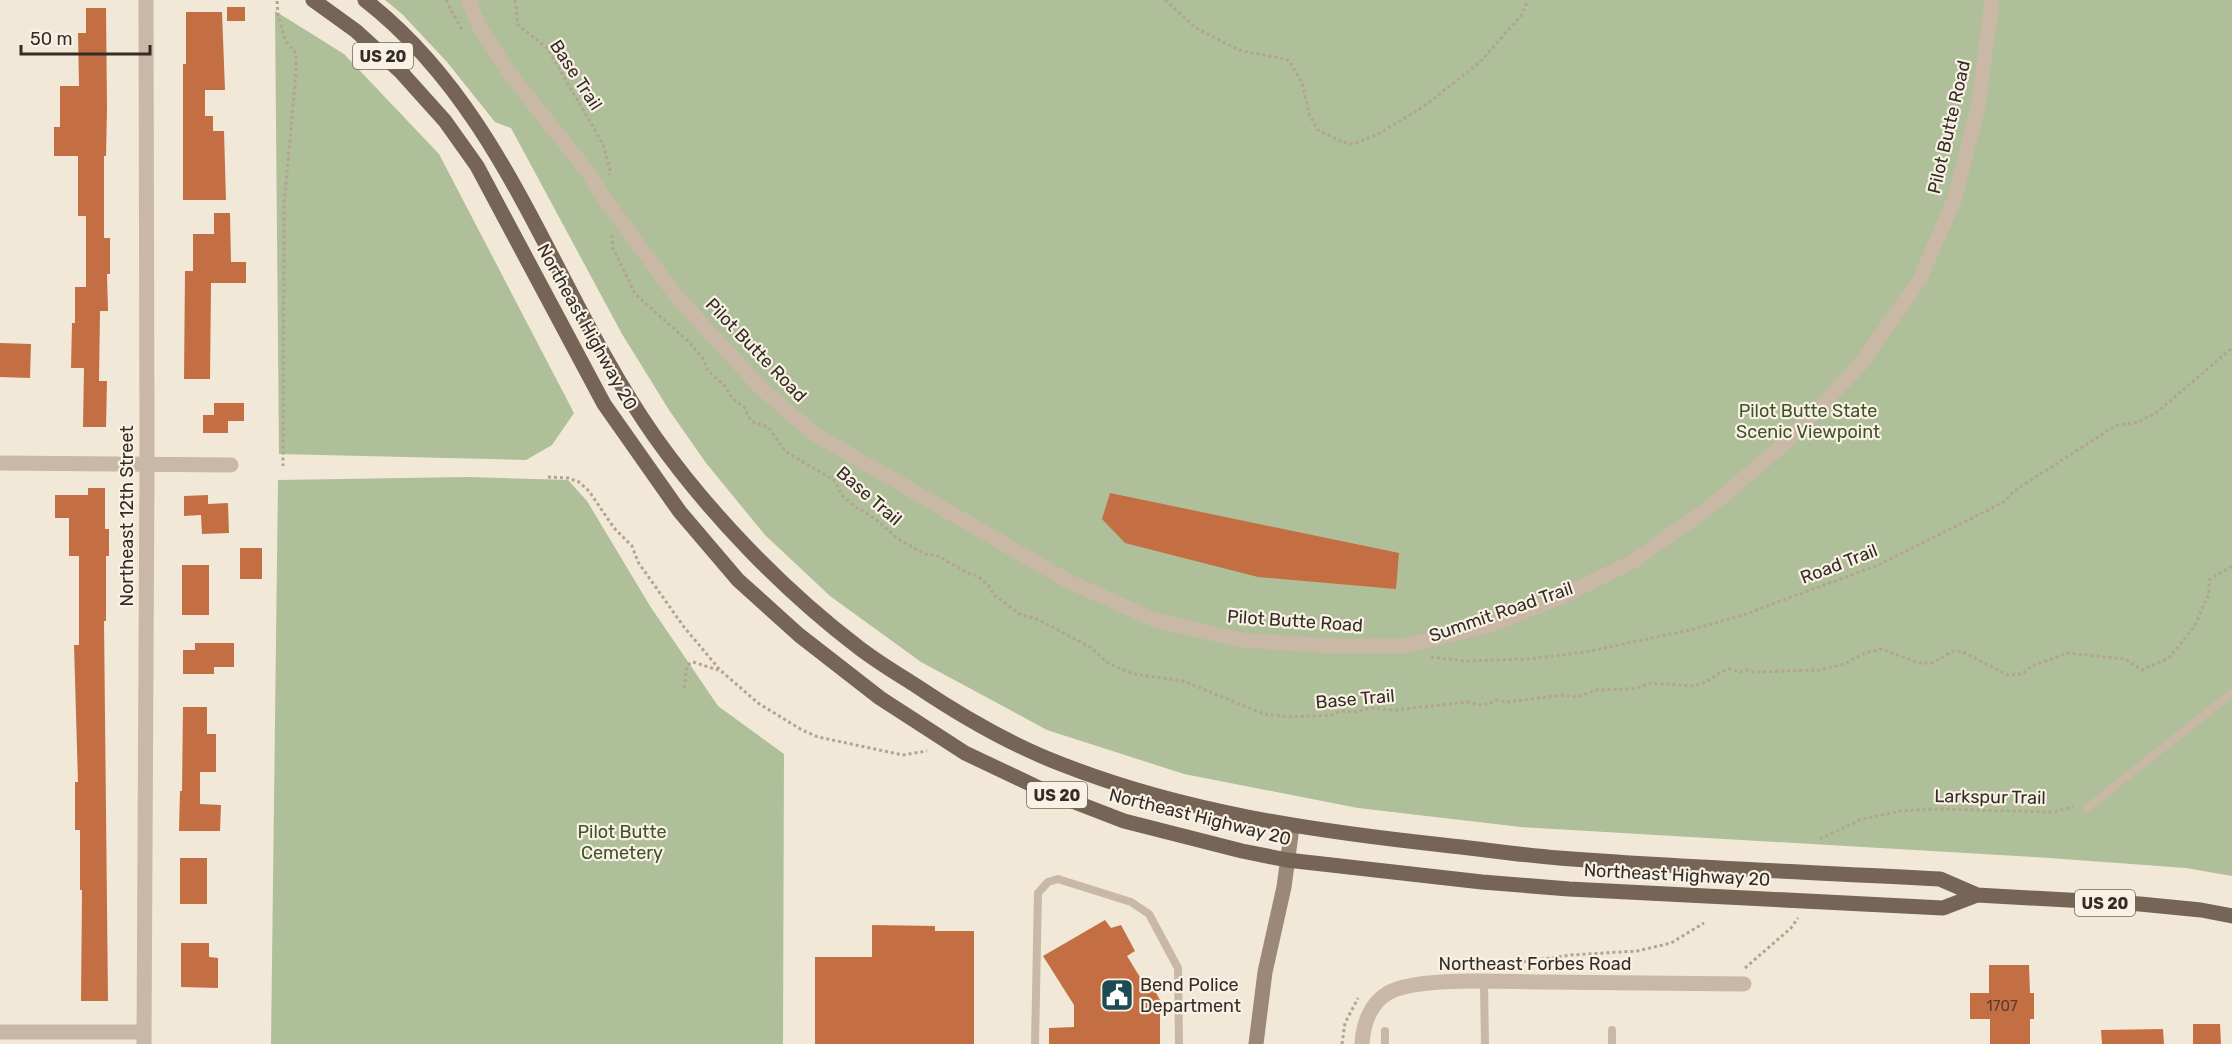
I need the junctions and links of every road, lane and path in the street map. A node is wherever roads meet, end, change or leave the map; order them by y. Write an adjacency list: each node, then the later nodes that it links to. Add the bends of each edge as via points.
1 (146, 0): 14 (street, Northeast 12th Street)
2 (313, 0): 28 (main road, Northeast Highway 20 / US 20, via 356,31 401,72 445,121 477,166 611,414 680,512 738,580 799,635 879,698 965,753 1041,789 1124,821)
3 (364, 0): 26 (main road, Northeast Highway 20 / US 20, via 407,38 487,138 619,381 654,436 701,497 787,588 859,648 999,736 1060,764 1133,789)
4 (468, 0): 19 (street, Pilot Butte Road, via 480,28 507,70 590,175 677,297 760,387 813,433 1068,581 1155,620 1242,640)
5 (515, 0): 10 (path, Base Trail, via 518,25 547,48 603,144)
6 (1165, 0): 7 (path, via 1196,27 1239,50 1288,60 1302,82 1309,114 1318,130 1353,144 1423,107 1480,62 1521,16)
7 (1528, 0)
8 (1992, 0): 19 (street, Pilot Butte Road, via 1978,107 1955,198 1920,279 1860,365 1783,445 1711,506 1632,562 1555,600 1484,627)
9 (278, 1): 16 (path, via 285,40 296,53 284,206)
10 (610, 169)
11 (611, 232): 18 (path, Base Trail, via 613,248 635,294 690,343 708,371 744,407 751,422 768,427 786,452 834,480 843,496 898,539 978,576 1009,607 1090,647 1108,663 1133,674 1196,685 1264,714 1317,717 1371,708 1395,710 1576,697 1650,683 1693,686 1729,669 1820,670 1882,649 1918,663 1932,663 1953,651 1963,652 2008,675 2022,674 2032,666 2068,653 2125,659 2142,670 2169,658 2194,627 2209,594 2209,580)
12 (2232, 348): 19 (path, Road Trail, via 2156,412 2098,435 2014,491 2004,502 1878,565 1743,615 1585,652 1529,659 1466,661 1415,656)
13 (0, 463): 14 (street)
14 (147, 464): 15 (street); 39 (street, Northeast 12th Street)
15 (231, 465)
16 (283, 466)
17 (548, 477): 20 (path, via 579,482 589,491 614,528 632,546 664,601)
18 (2232, 566)
19 (1404, 646)
20 (720, 670): 21 (path, via 693,662 687,665); 23 (path, via 771,711 818,737 903,755)
21 (684, 688)
22 (2232, 693): 25 (lane)
23 (927, 751)
24 (2076, 807): 27 (path, Larkspur Trail, via 2053,812 1902,811 1862,819)
25 (2086, 809)
26 (1292, 826): 28 (main road); 29 (main road, Northeast Highway 20 / US 20, via 1559,858 1940,879)
27 (1820, 839)
28 (1287, 860): 29 (main road, Northeast Highway 20 / US 20, via 1592,891 1942,908); 42 (main road, via 1265,972)
29 (1977, 895): 30 (main road, Northeast Highway 20 / US 20, via 2140,904)
30 (2232, 916)
31 (1798, 918): 34 (path)
32 (1551, 959): 33 (path)
33 (1559, 963)
34 (1744, 976): 35 (street, Northeast Forbes Road)
35 (1484, 982): 43 (street, Northeast Forbes Road, via 1411,984 1387,994 1372,1008 1362,1029); 45 (lane)
36 (1612, 1030): 46 (lane)
37 (1385, 1031): 44 (lane)
38 (0, 1032): 39 (street)
39 (143, 1038)
40 (1035, 1044): 41 (lane, via 1038,893 1048,882 1058,879 1131,902 1149,914 1178,968)
41 (1179, 1044)
42 (1256, 1044)
43 (1362, 1044)
44 (1385, 1044)
45 (1485, 1044)
46 (1612, 1044)

